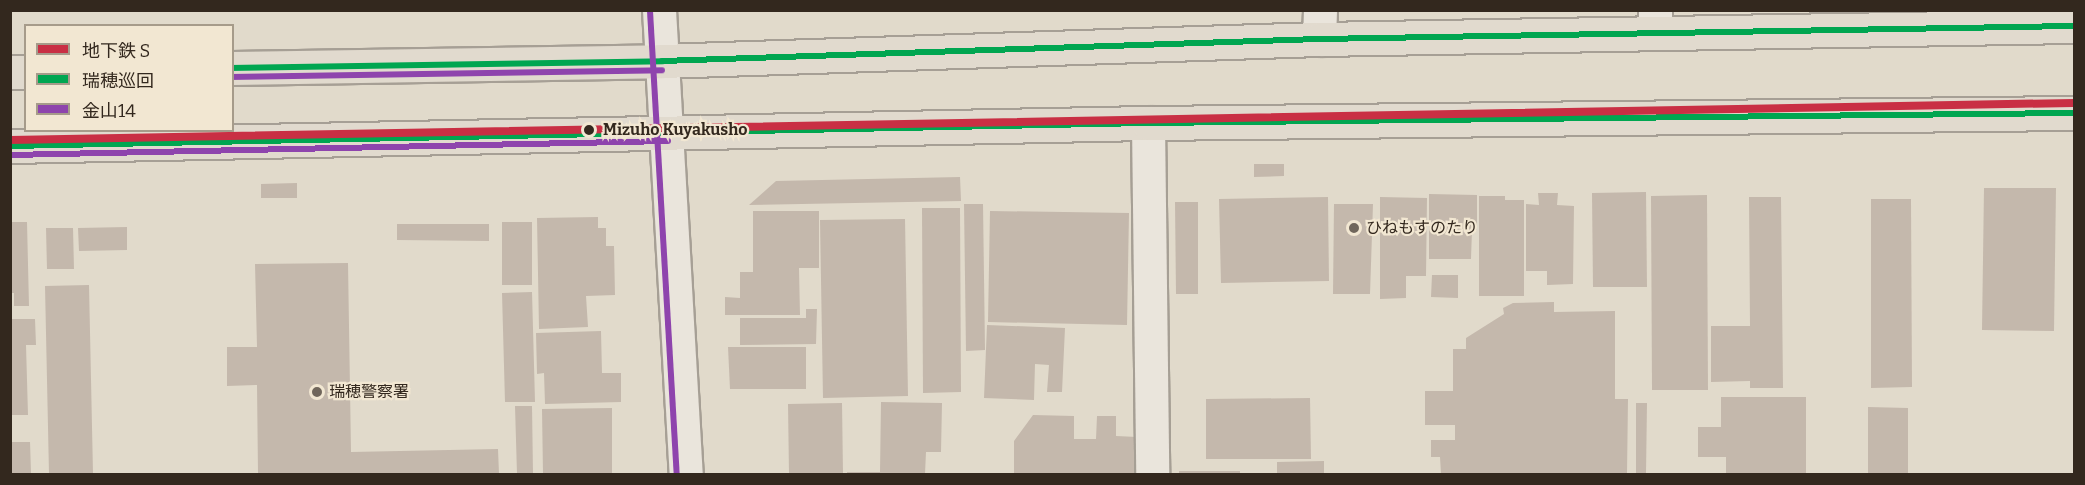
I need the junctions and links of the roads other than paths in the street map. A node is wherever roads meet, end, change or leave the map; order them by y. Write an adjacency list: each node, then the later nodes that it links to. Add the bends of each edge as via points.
1 (659, 10): 5 (street)
2 (1655, 22): 3 (main road); 4 (main road)
3 (1320, 25): 5 (main road)
4 (2074, 26)
5 (662, 61): 6 (main road); 9 (street)
6 (234, 68)
7 (2074, 113): 8 (main road)
8 (1148, 123): 9 (main road); 12 (street)
9 (668, 132): 10 (main road); 11 (street)
10 (10, 146)
11 (686, 474)
12 (1152, 474)

